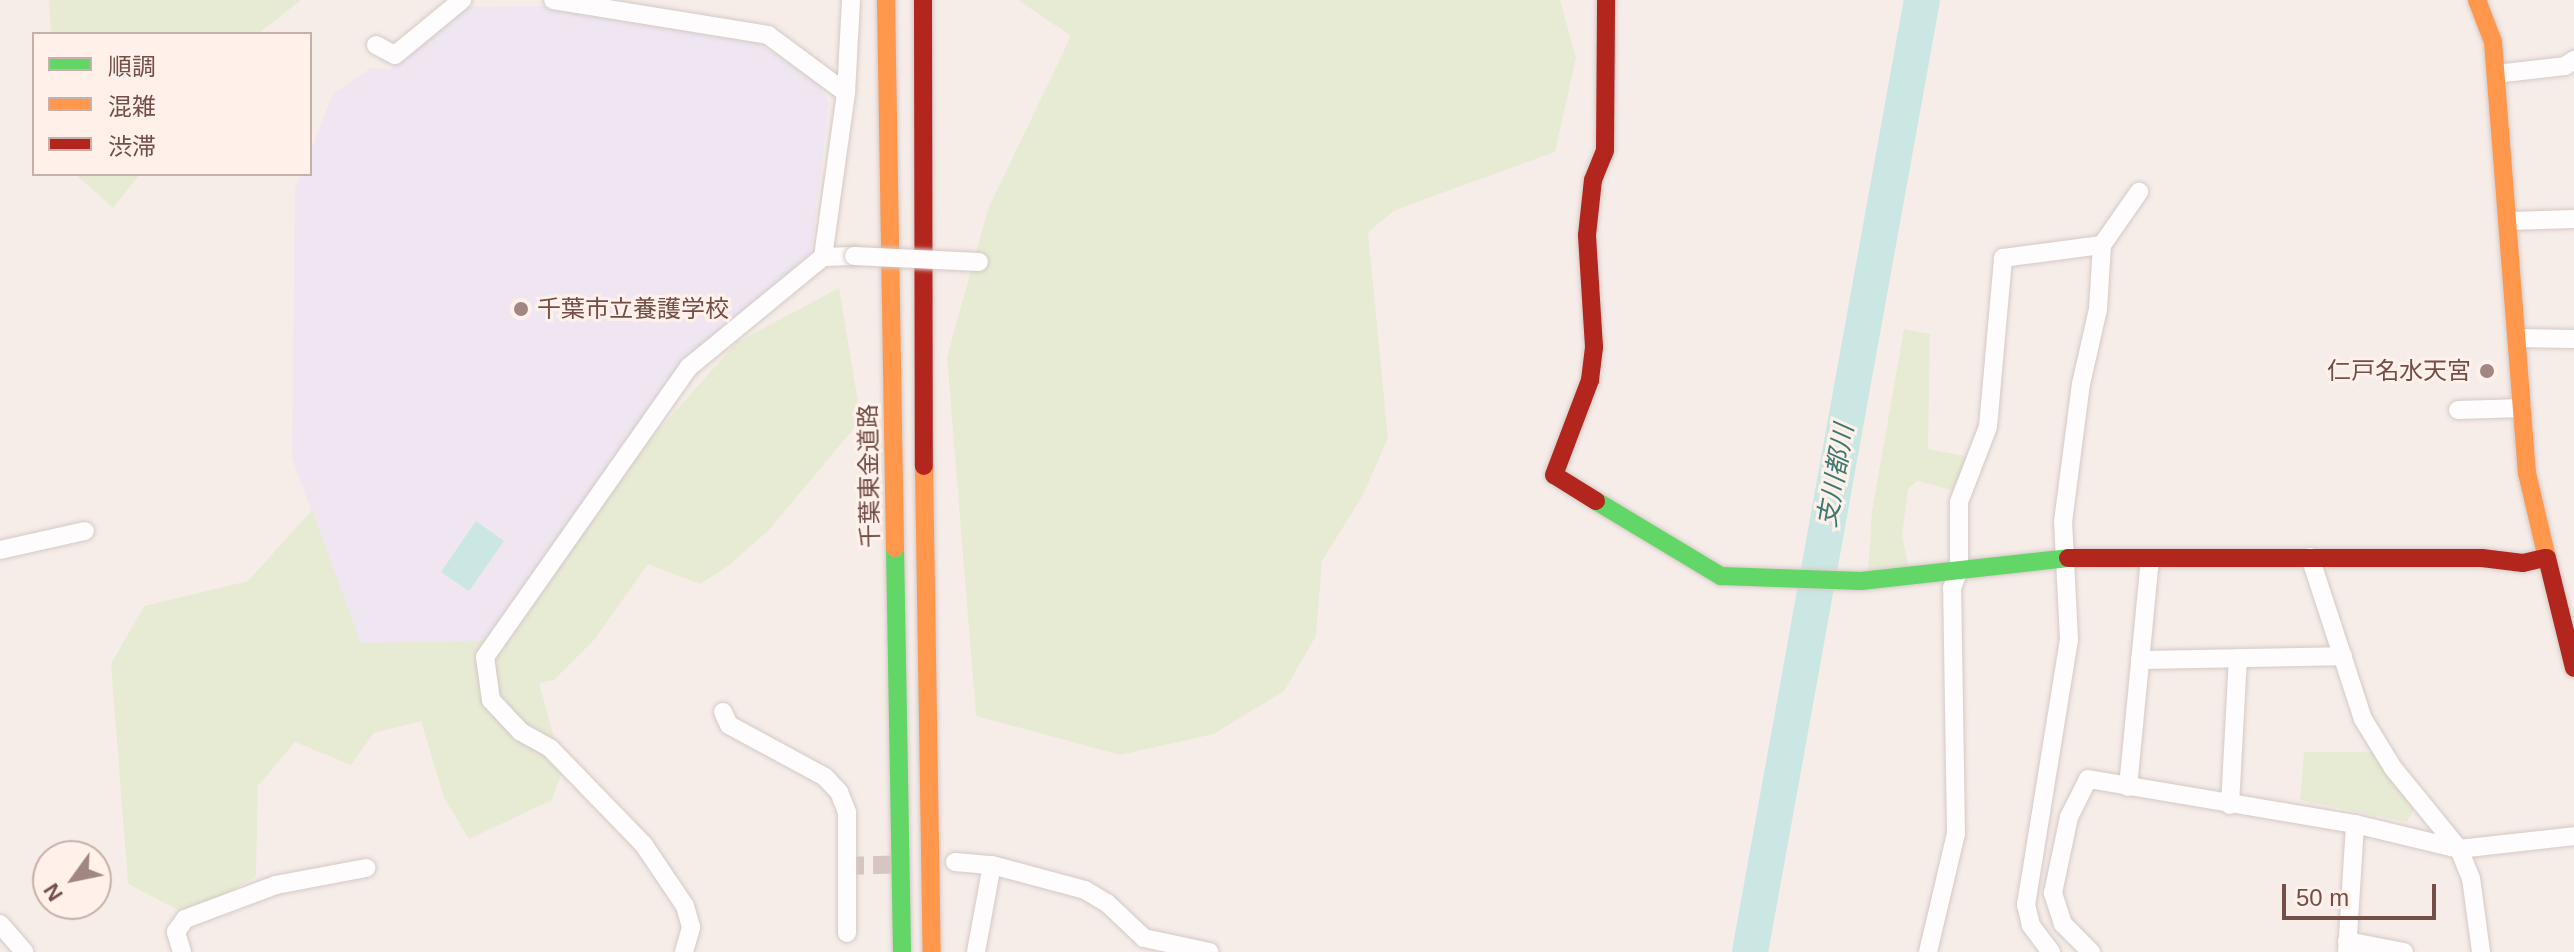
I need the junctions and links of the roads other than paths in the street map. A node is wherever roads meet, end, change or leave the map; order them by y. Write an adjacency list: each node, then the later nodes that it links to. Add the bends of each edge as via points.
1 (462, 0): 8 (street, via 395,55)
2 (553, 0): 11 (street, via 768,35)
3 (851, 0): 11 (street)
4 (886, 0): 48 (main road, 千葉東金道路)
5 (923, 0): 49 (main road, via 920,198)
6 (1606, 0): 28 (main road, via 1605,151 1593,180 1587,235 1594,347 1590,380 1554,475 1721,576 1861,581)
7 (2477, 0): 10 (main road, via 2493,42)
8 (376, 45)
9 (2574, 60): 10 (street, via 2565,66)
10 (2496, 74): 14 (main road)
11 (846, 93): 16 (street)
12 (2139, 192): 15 (street)
13 (2574, 219): 14 (street)
14 (2511, 221): 18 (main road)
15 (2102, 245): 25 (street, via 2098,309 2081,384 2063,522); 28 (street, via 2003,258 1988,427 1959,502)
16 (823, 257): 17 (street, bridge); 47 (street, via 689,367 485,657 489,689 498,708 521,732 550,748 644,845 685,906 691,927)
17 (979, 262)
18 (2519, 338): 19 (street); 20 (main road)
19 (2574, 339)
20 (2522, 408): 21 (street); 26 (main road, via 2527,473)
21 (2458, 410)
22 (85, 531): 23 (street)
23 (0, 550)
24 (2310, 557): 26 (main road, via 2523,563); 27 (main road); 29 (street)
25 (2063, 558): 27 (main road); 28 (main road); 53 (street, via 2069,639 2026,905 2031,925)
26 (2544, 558): 32 (main road)
27 (2150, 560): 31 (street)
28 (1959, 570): 52 (street, via 1952,588 1956,834)
29 (2343, 656): 30 (street); 38 (street, via 2363,719 2393,768)
30 (2238, 658): 31 (street); 35 (street)
31 (2140, 660): 34 (street)
32 (2574, 668)
33 (723, 712): 43 (street, via 729,725 825,777 839,792 847,812)
34 (2128, 787): 35 (street); 54 (street, via 2088,779 2069,817 2053,893 2063,924)
35 (2230, 805): 36 (street)
36 (2355, 824): 38 (street); 44 (street)
37 (2574, 836): 38 (street)
38 (2459, 849): 56 (street, via 2471,878)
39 (955, 862): 40 (street)
40 (992, 865): 50 (street); 51 (street, via 1085,890 1144,938)
41 (366, 868): 46 (street, via 276,885 185,919 176,932)
42 (0, 924): 45 (street)
43 (847, 933)
44 (2347, 947): 55 (street)
45 (24, 952)
46 (182, 952)
47 (684, 952)
48 (902, 952)
49 (932, 952)
50 (976, 952)
51 (1210, 952)
52 (1928, 952)
53 (2051, 952)
54 (2091, 952)
55 (2404, 952)
56 (2481, 952)

